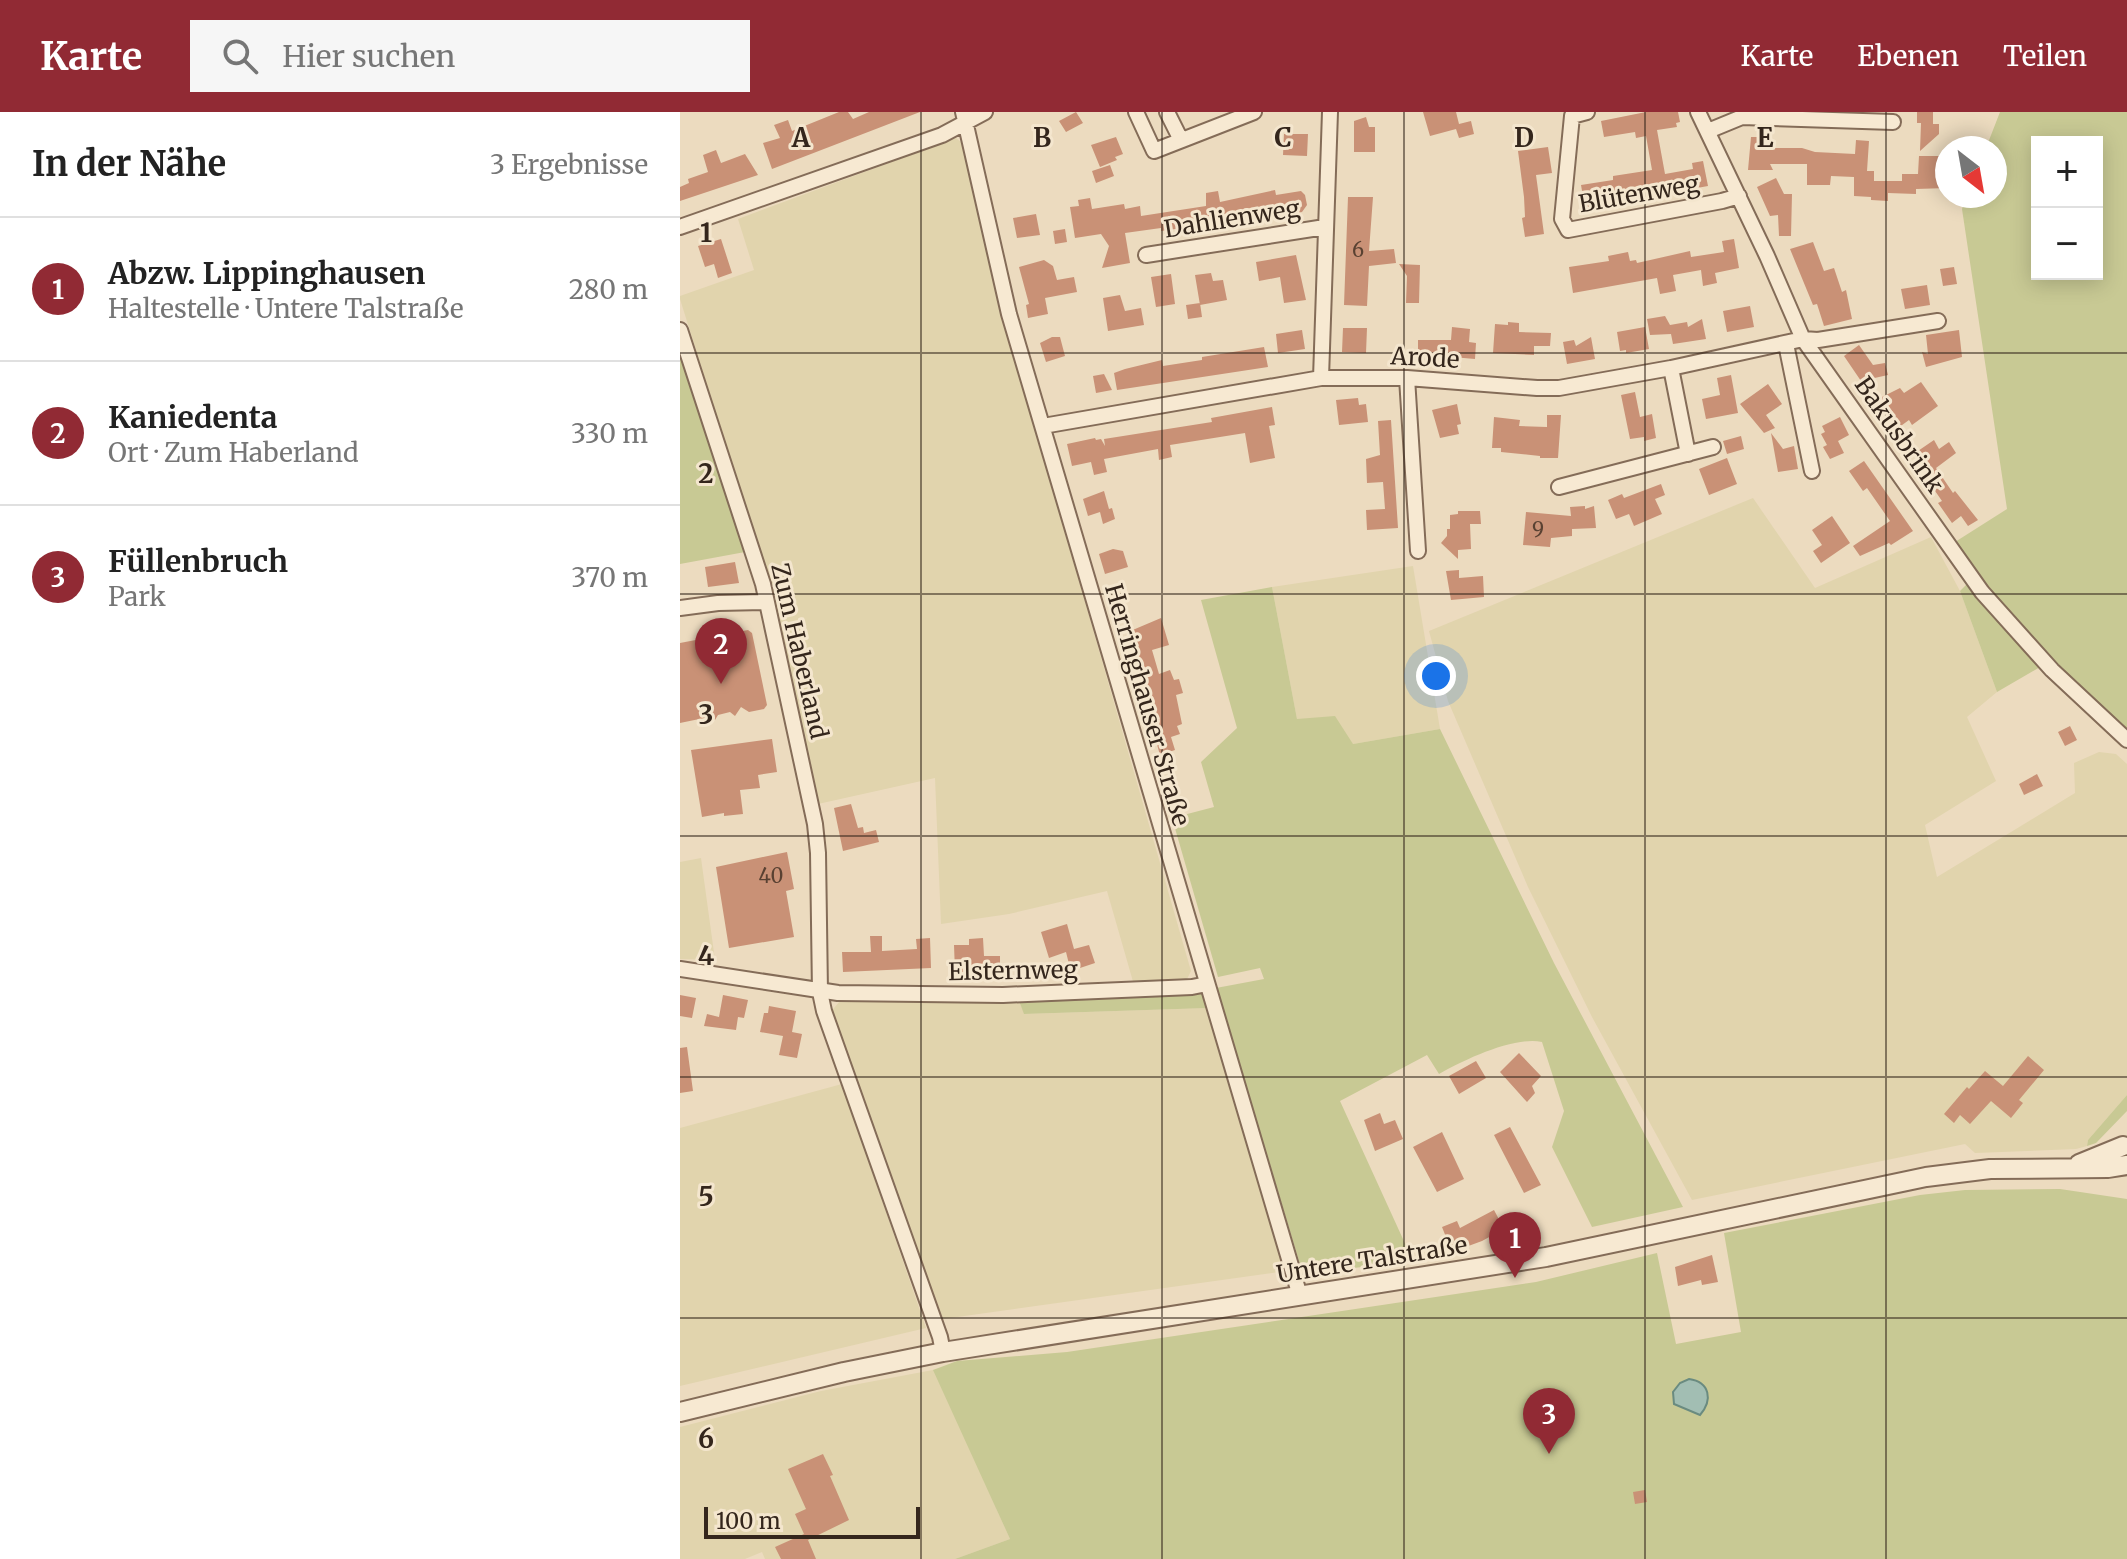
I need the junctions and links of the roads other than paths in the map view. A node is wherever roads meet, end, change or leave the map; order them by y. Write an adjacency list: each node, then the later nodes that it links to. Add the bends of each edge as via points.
1 (985, 112): 9 (street)
2 (1136, 112): 12 (street, via 1154,151)
3 (1167, 112): 12 (street)
4 (1254, 112): 12 (street)
5 (1330, 112): 15 (street, Dahlienweg)
6 (1587, 112): 13 (street, Blütenweg, via 1572,116 1562,219 1568,230)
7 (1698, 112): 11 (street, Bakusbrink)
8 (1840, 116): 10 (street); 11 (street, via 1742,117)
9 (965, 118): 14 (street, via 942,135); 24 (street, Herringhauser Straße, via 1006,302)
10 (1893, 122)
11 (1708, 131): 13 (street, Bakusbrink)
12 (1181, 140)
13 (1739, 196): 19 (street, Bakusbrink)
14 (680, 227)
15 (1325, 227): 16 (street, Dahlienweg); 22 (street, Dahlienweg)
16 (1146, 255)
17 (1938, 321): 19 (street, Arode)
18 (680, 330): 30 (street, Zum Haberland)
19 (1803, 339): 20 (street, Arode); 32 (street, Bakusbrink, via 1982,592 2052,670)
20 (1786, 344): 21 (street, Arode); 27 (street)
21 (1671, 368): 23 (street, Arode, via 1559,388); 26 (street)
22 (1321, 378): 23 (street, Arode); 24 (street, Arode)
23 (1407, 378): 29 (street)
24 (1043, 426): 34 (street, Herringhauser Straße)
25 (1713, 447): 26 (street)
26 (1688, 454): 28 (street)
27 (1812, 471)
28 (1559, 487)
29 (1418, 551)
30 (767, 602): 31 (street); 35 (street, Zum Haberland, via 815,824)
31 (680, 608)
32 (2127, 740)
33 (680, 969): 35 (street)
34 (1207, 984): 35 (street, Elsternweg, via 1003,995); 37 (street, Herringhauser Straße)
35 (820, 992): 38 (street, Zum Haberland)
36 (2126, 1152): 37 (street, Untere Talstraße, via 2073,1167 1926,1177 1546,1257)
37 (1300, 1296): 38 (street, Untere Talstraße)
38 (943, 1352): 39 (street, Untere Talstraße)
39 (680, 1412)

